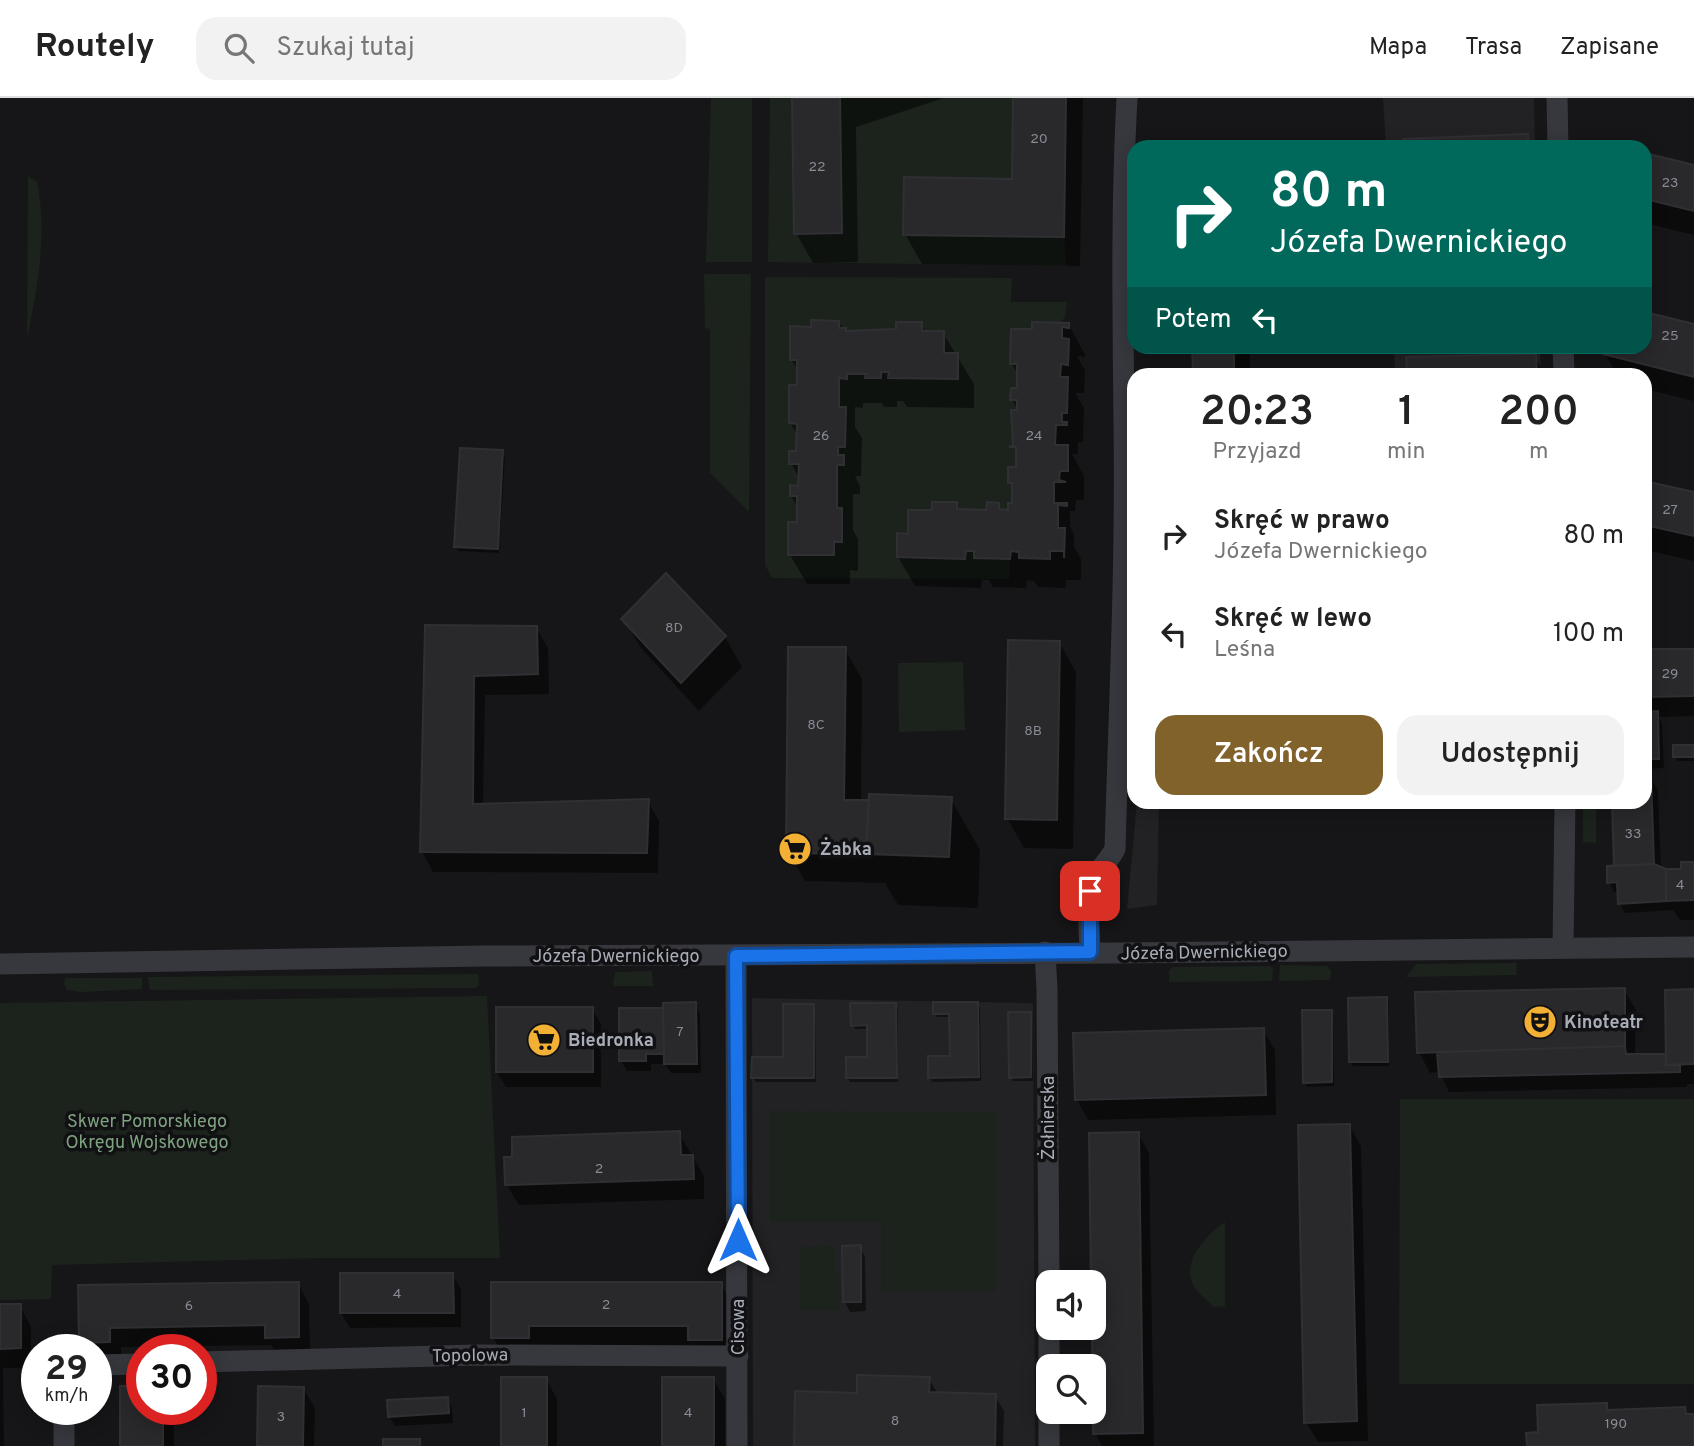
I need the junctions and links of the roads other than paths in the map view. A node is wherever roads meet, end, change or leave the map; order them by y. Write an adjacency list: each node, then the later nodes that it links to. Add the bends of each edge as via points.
1 (1127, 98): 8 (street, via 1115,849 1090,891)
2 (1557, 98): 3 (street)
3 (1558, 140)
4 (1565, 809): 5 (street)
5 (1563, 947): 6 (street, Józefa Dwernickiego); 8 (street, Józefa Dwernickiego)
6 (1694, 947)
7 (1045, 952): 8 (street, Józefa Dwernickiego); 9 (street, Józefa Dwernickiego); 11 (street, Żołnierska)
8 (1090, 952)
9 (736, 956): 10 (street, Józefa Dwernickiego); 12 (street, Cisowa)
10 (0, 964)
11 (1049, 1270)
12 (738, 1356): 13 (street, Topolowa, via 477,1355); 17 (street, Cisowa)
13 (217, 1362)
14 (1049, 1424): 18 (street)
15 (64, 1425): 16 (street)
16 (64, 1446)
17 (737, 1446)
18 (1049, 1446)

